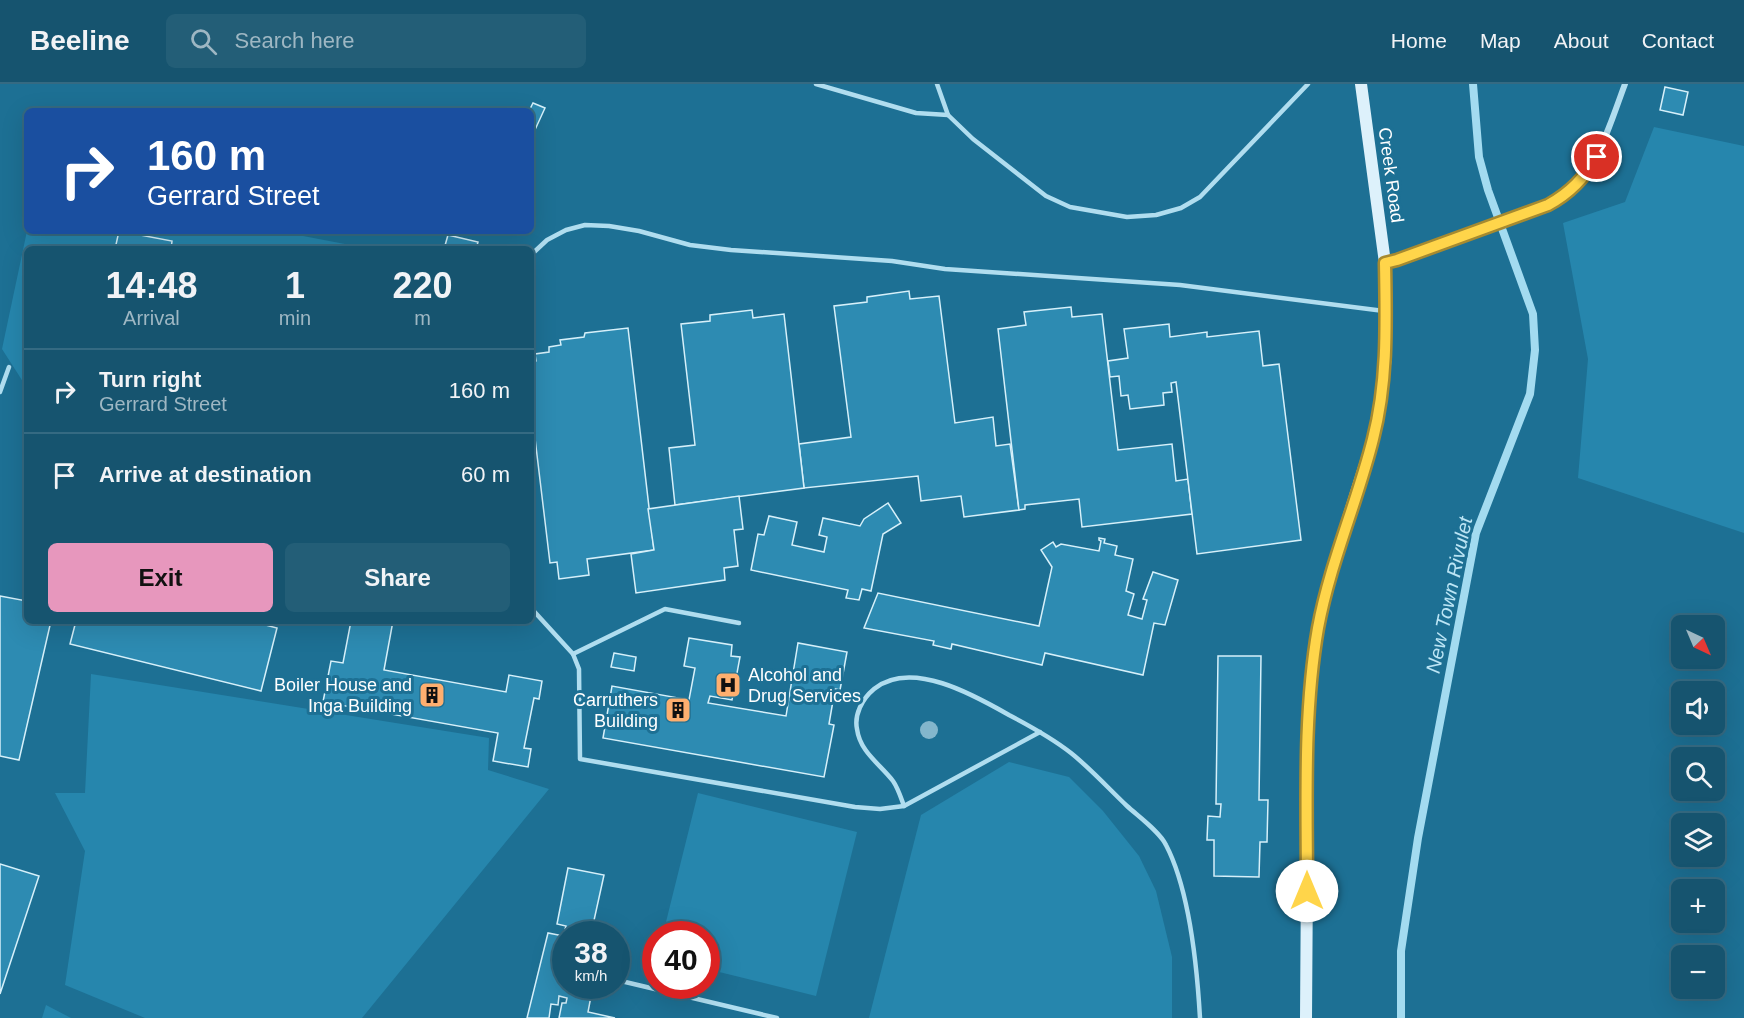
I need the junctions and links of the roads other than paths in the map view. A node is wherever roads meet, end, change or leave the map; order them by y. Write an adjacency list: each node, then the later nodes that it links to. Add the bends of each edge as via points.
1 (816, 84): 6 (lane, via 916,113)
2 (937, 84): 6 (lane)
3 (1308, 84): 6 (lane, via 1200,197 1156,215 1099,214 1046,196)
4 (1361, 84): 8 (street, Creek Road)
5 (1625, 84): 8 (street, via 1604,141 1586,174 1563,197)
6 (948, 115)
7 (534, 252): 9 (lane, via 566,230 585,225 609,226 730,250 1180,285)
8 (1385, 263): 9 (street, Creek Road)
9 (1386, 312): 20 (street, Creek Road, via 1385,365 1373,439 1331,572 1312,673 1308,728)
10 (9, 368): 11 (lane)
11 (0, 393)
12 (534, 611): 14 (lane)
13 (739, 622): 14 (lane, via 665,609)
14 (573, 654): 16 (lane, via 580,676 580,759 855,807)
15 (1040, 732): 16 (lane); 16 (lane, via 956,688 917,678 882,683 862,702 856,728 868,754 893,782); 19 (lane, via 1071,754 1165,843 1180,881 1189,924)
16 (904, 806)
17 (630, 983): 18 (lane)
18 (777, 1018)
19 (1200, 1018)
20 (1306, 1018)

